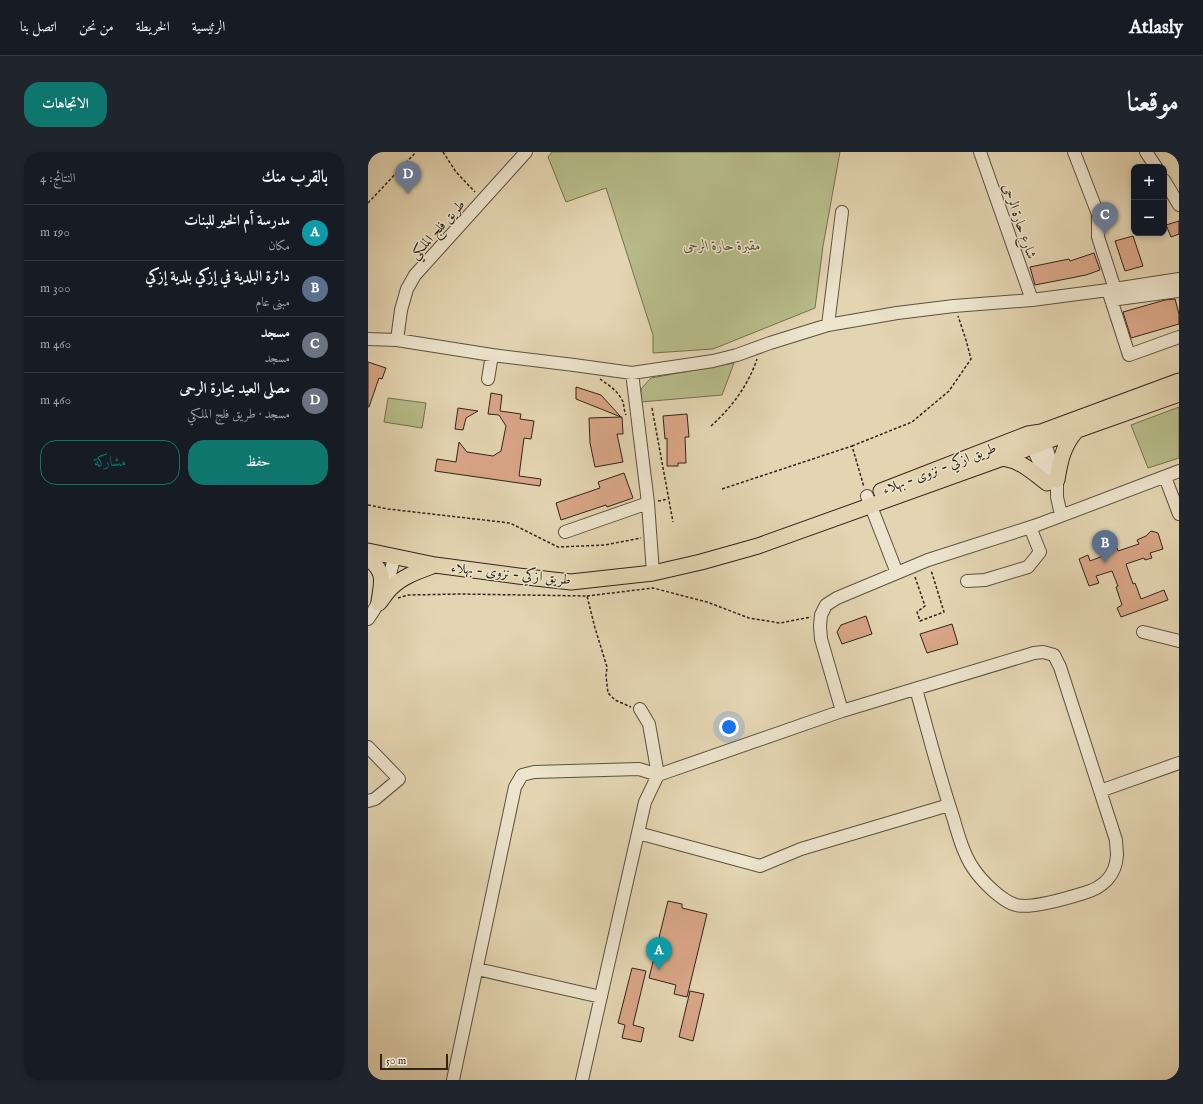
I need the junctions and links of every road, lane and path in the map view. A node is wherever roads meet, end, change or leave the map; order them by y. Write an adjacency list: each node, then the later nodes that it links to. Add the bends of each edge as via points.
1 (416, 152): 10 (path)
2 (443, 152): 9 (path, via 456,172)
3 (526, 152): 9 (street, طريق فلج الملكي)
4 (980, 152): 16 (street, شارع حارة الرحى)
5 (1074, 152): 14 (street, via 1098,214 1098,236)
6 (1146, 152): 7 (street)
7 (1154, 164)
8 (1167, 185): 11 (street)
9 (483, 201): 21 (street, طريق فلج الملكي, via 416,275 407,289)
10 (368, 204)
11 (1179, 205)
12 (842, 212): 18 (street)
13 (1176, 279): 14 (street); 15 (street)
14 (1111, 293): 15 (street); 16 (street); 19 (street, via 1129,355)
15 (1178, 294)
16 (1032, 300): 17 (street)
17 (954, 306): 18 (street); 34 (path, via 971,359 949,391 912,422)
18 (828, 325): 22 (street)
19 (1179, 337)
20 (368, 339): 21 (street)
21 (397, 340): 23 (street)
22 (761, 346): 24 (street, via 713,361); 31 (path, via 742,390 723,416)
23 (492, 354): 24 (street); 26 (street)
24 (632, 373): 41 (street)
25 (598, 378): 30 (path, via 618,394)
26 (488, 379)
27 (1179, 381): 33 (main road, طريق ازكي - نزوى - بهلاء)
28 (1179, 394): 32 (main road, طريق ازكي - نزوى - بهلاء)
29 (652, 408): 45 (path)
30 (628, 419)
31 (711, 426)
32 (1076, 431): 33 (main road, طريق ازكي - نزوى - بهلاء); 38 (main road, via 1065,446)
33 (1036, 439): 35 (main road, طريق ازكي - نزوى - بهلاء); 38 (street); 40 (main road, طريق ازكي - نزوى - بهلاء)
34 (852, 446): 39 (path); 40 (path)
35 (1003, 458): 38 (main road, via 1014,460); 40 (main road, طريق ازكي - نزوى - بهلاء)
36 (1179, 471): 37 (street)
37 (1165, 477): 43 (street); 44 (street)
38 (1052, 482): 44 (street)
39 (722, 489)
40 (869, 501): 55 (main road, طريق ازكي - نزوى - بهلاء, via 758,538 701,562); 56 (street)
41 (648, 503): 47 (street); 55 (street)
42 (368, 505): 48 (path, via 510,523 558,547 605,545)
43 (1179, 514)
44 (1062, 515): 46 (street)
45 (672, 522)
46 (1030, 527): 52 (street); 57 (street, via 1040,552 1028,567 985,580)
47 (565, 532)
48 (637, 538)
49 (368, 551): 50 (main road, طريق ازكي - نزوى - بهلاء)
50 (394, 557): 53 (main road, طريق ازكي - نزوى - بهلاء); 59 (street, via 392,571)
51 (368, 558): 59 (main road, via 380,569 383,579)
52 (928, 560): 54 (street); 54 (path, via 944,612 920,621 916,612 925,606)
53 (434, 565): 55 (main road, طريق ازكي - نزوى - بهلاء, via 571,582); 59 (main road, via 400,580)
54 (911, 568): 56 (street)
55 (653, 573)
56 (896, 573): 60 (street, via 836,598 826,605)
57 (967, 581)
58 (587, 596): 59 (path, via 408,595); 60 (path, via 653,588 707,602 749,618 780,623); 65 (path, via 607,667 608,693 632,708)
59 (379, 603): 61 (street)
60 (821, 615): 66 (street, via 821,639)
61 (368, 619)
62 (1143, 632): 63 (street)
63 (1179, 641)
64 (916, 690): 66 (street); 70 (street, via 1034,653 1054,655); 72 (street)
65 (640, 709): 69 (street, via 649,724)
66 (842, 711): 69 (street)
67 (368, 747): 71 (street, via 399,779 375,799)
68 (1179, 763): 70 (street)
69 (658, 775): 73 (street, via 645,802); 74 (street, via 639,770 534,772 522,775 516,787)
70 (1100, 791): 72 (street, via 1116,840 1115,868 1107,881 1092,890 1033,906 1015,905 998,895 983,881 972,867 963,847)
71 (368, 801)
72 (949, 805): 73 (street, via 801,849 760,866)
73 (638, 833): 75 (street)
74 (477, 969): 75 (street); 76 (street)
75 (601, 997): 77 (street)
76 (453, 1080)
77 (582, 1080)

